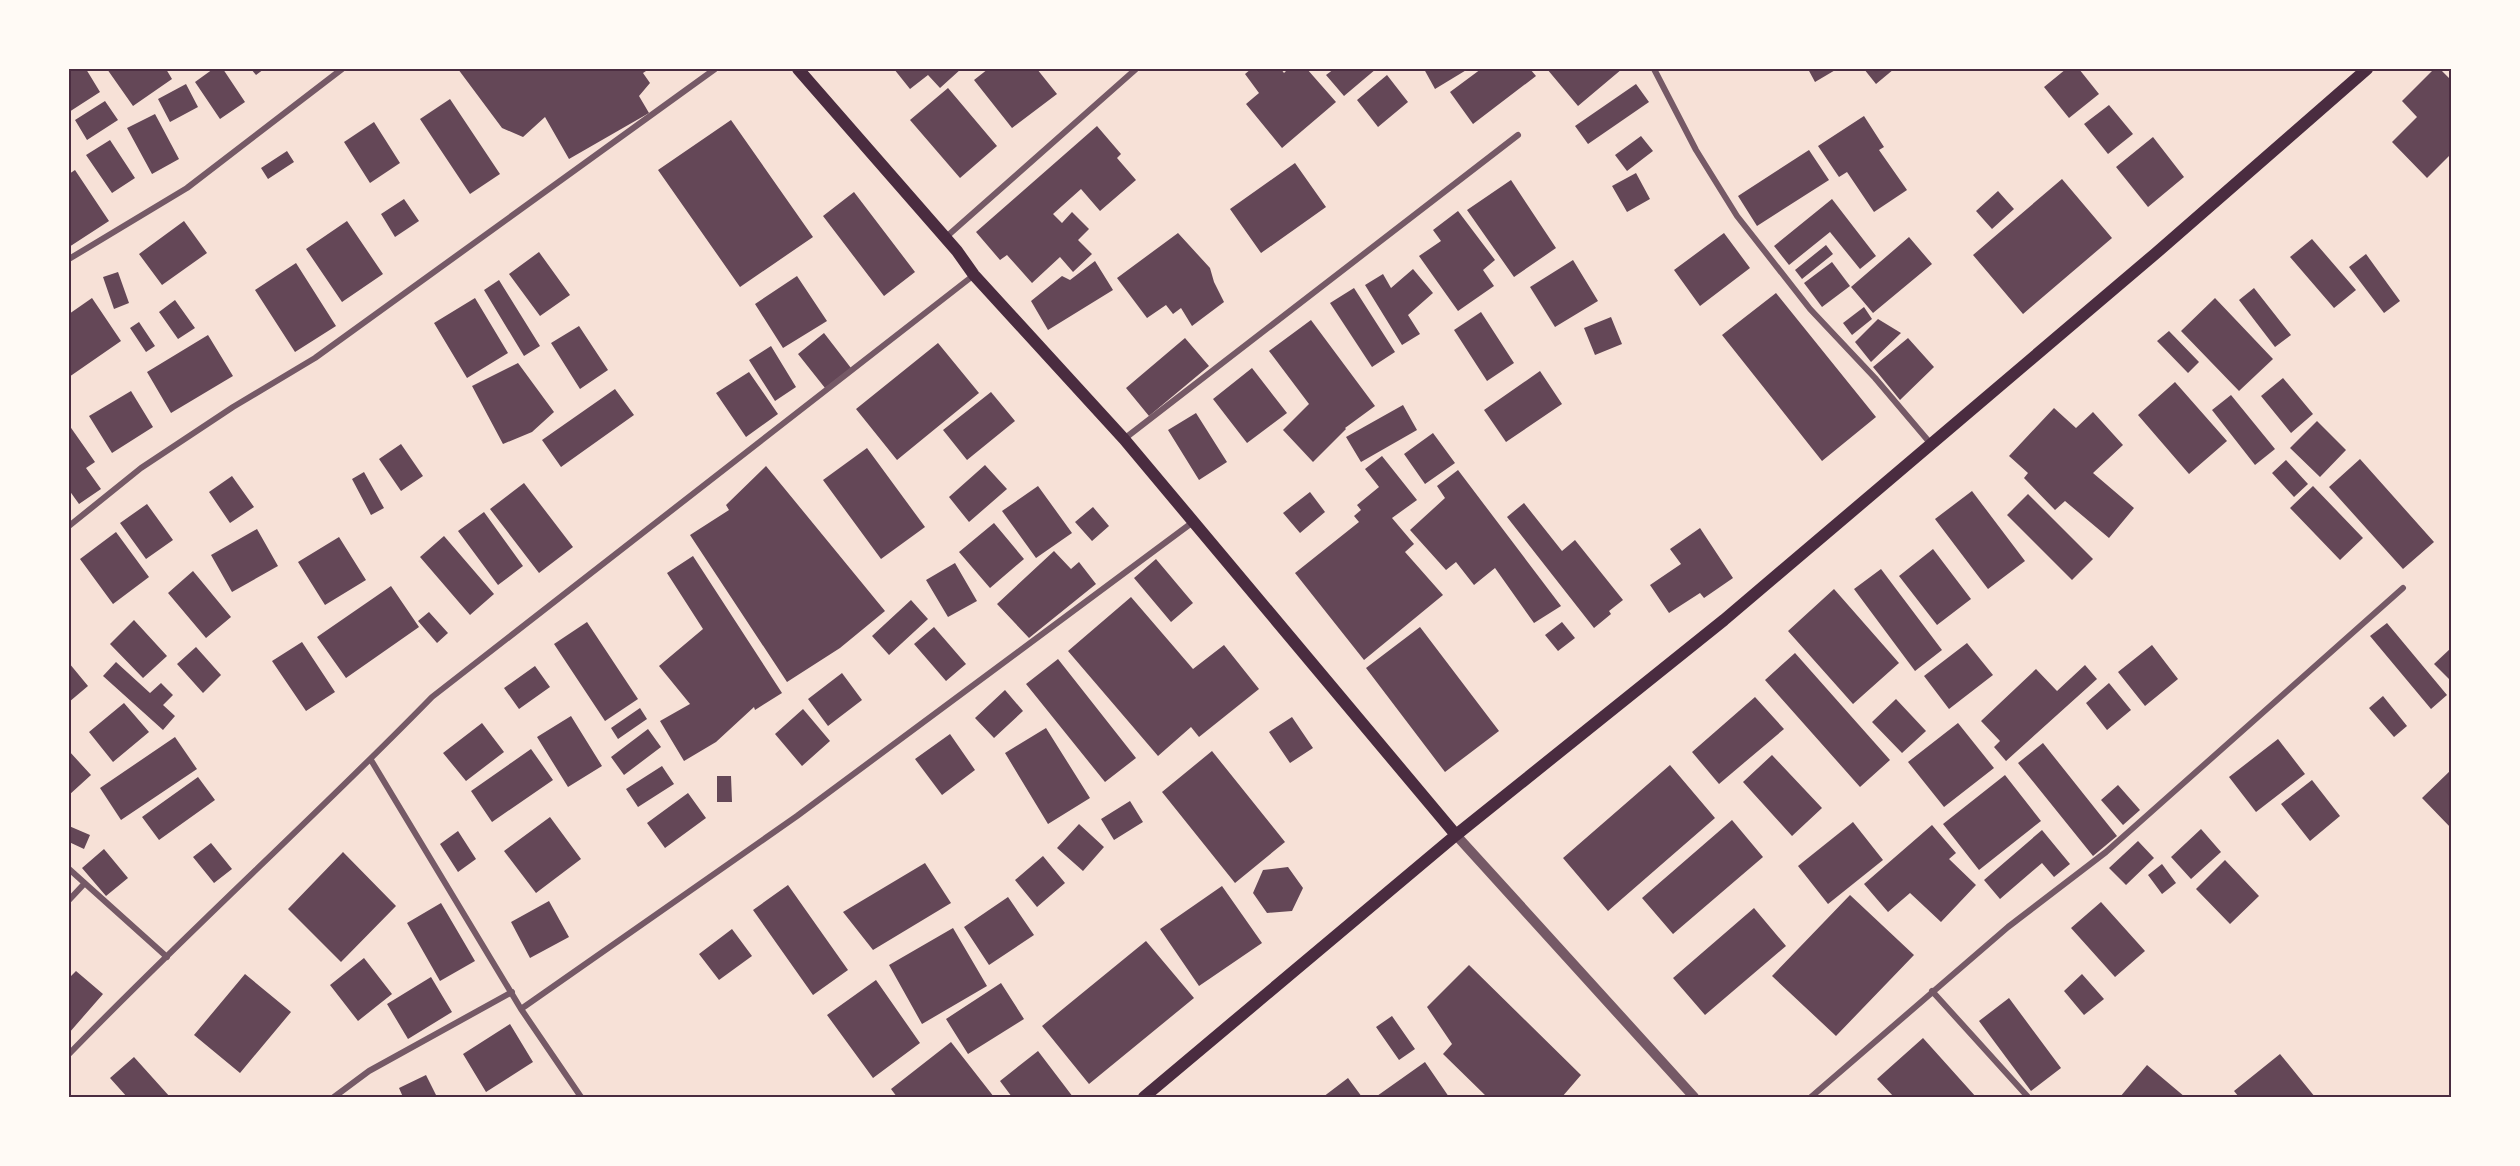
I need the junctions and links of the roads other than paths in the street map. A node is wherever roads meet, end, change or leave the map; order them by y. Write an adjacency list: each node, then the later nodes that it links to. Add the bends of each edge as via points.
1 (342, 69): 9 (street, via 187,188)
2 (715, 69): 14 (street, via 315,358 141,468)
3 (798, 69): 8 (main road)
4 (1136, 69): 8 (street)
5 (1654, 69): 12 (street, via 1696,150 1737,216 1810,309)
6 (2367, 69): 12 (main road)
7 (1518, 135): 11 (street)
8 (945, 238): 10 (main road)
9 (69, 259)
10 (974, 275): 11 (main road); 16 (street, via 432,697)
11 (1124, 439): 13 (main road)
12 (1931, 444): 17 (main road, via 1724,620)
13 (1193, 522): 17 (main road); 24 (street, via 797,816)
14 (69, 526)
15 (2403, 588): 22 (street, via 2106,852)
16 (371, 760): 21 (street); 23 (street)
17 (1456, 835): 28 (main road); 29 (street)
18 (69, 869): 19 (street)
19 (84, 884): 20 (street); 21 (street)
20 (69, 900)
21 (167, 957): 25 (street)
22 (1932, 991): 30 (street); 31 (street)
23 (512, 992): 24 (street); 26 (street, via 369,1071)
24 (521, 1008): 27 (street)
25 (69, 1054)
26 (334, 1097)
27 (581, 1097)
28 (1144, 1097)
29 (1694, 1097)
30 (1811, 1097)
31 (2028, 1097)

